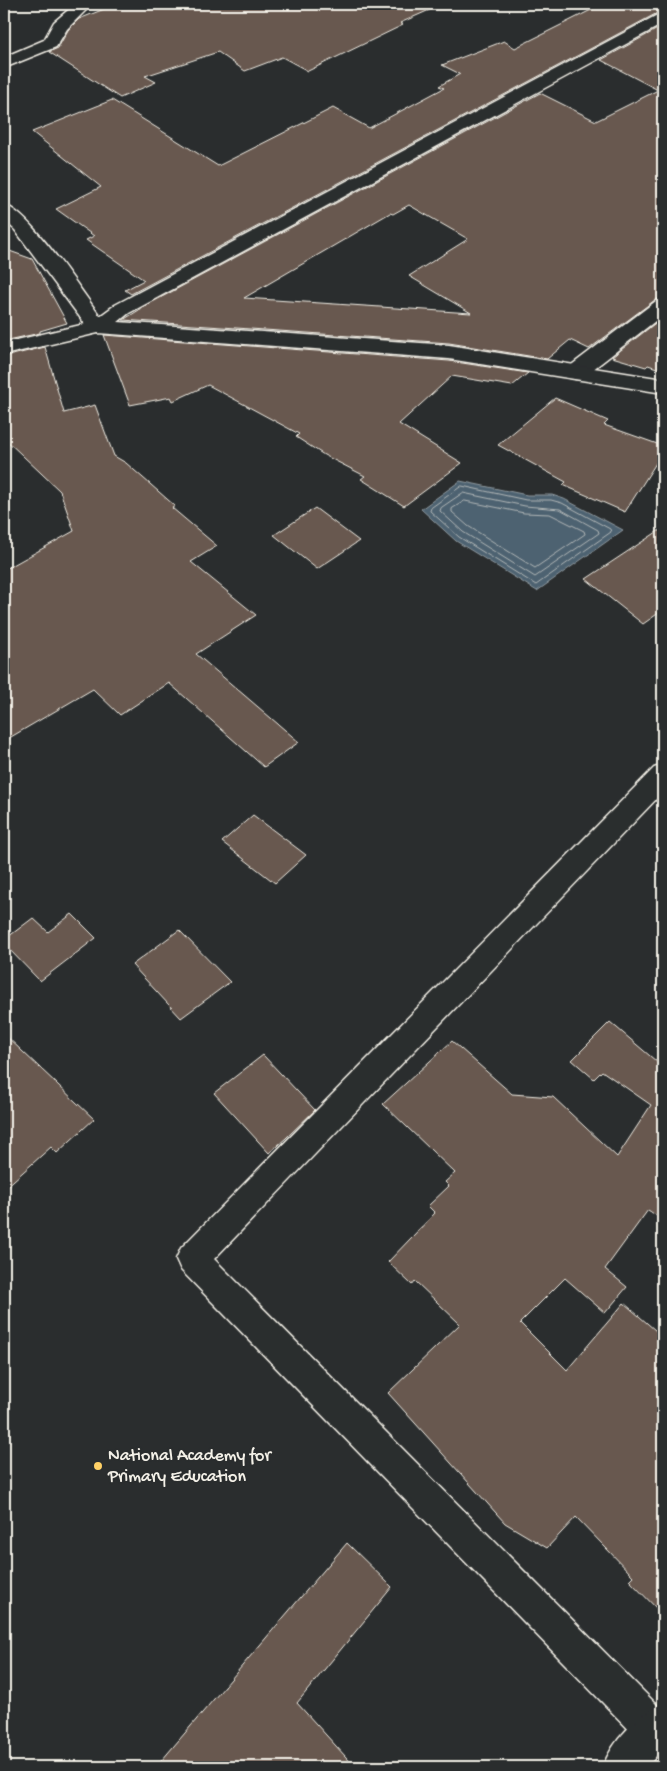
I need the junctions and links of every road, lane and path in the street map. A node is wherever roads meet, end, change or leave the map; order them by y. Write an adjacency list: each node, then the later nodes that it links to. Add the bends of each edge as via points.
1 (80, 4): 3 (street, via 82,6 60,26 50,43)
2 (663, 17): 6 (street, via 122,309)
3 (4, 63)
4 (4, 211): 6 (street, via 22,226)
5 (663, 305): 8 (street)
6 (98, 327): 7 (street); 8 (street, via 449,352)
7 (4, 349)
8 (576, 372): 9 (street)
9 (663, 386)
10 (663, 775): 11 (street, via 192,1259)
11 (658, 1726): 12 (street)
12 (622, 1767)

